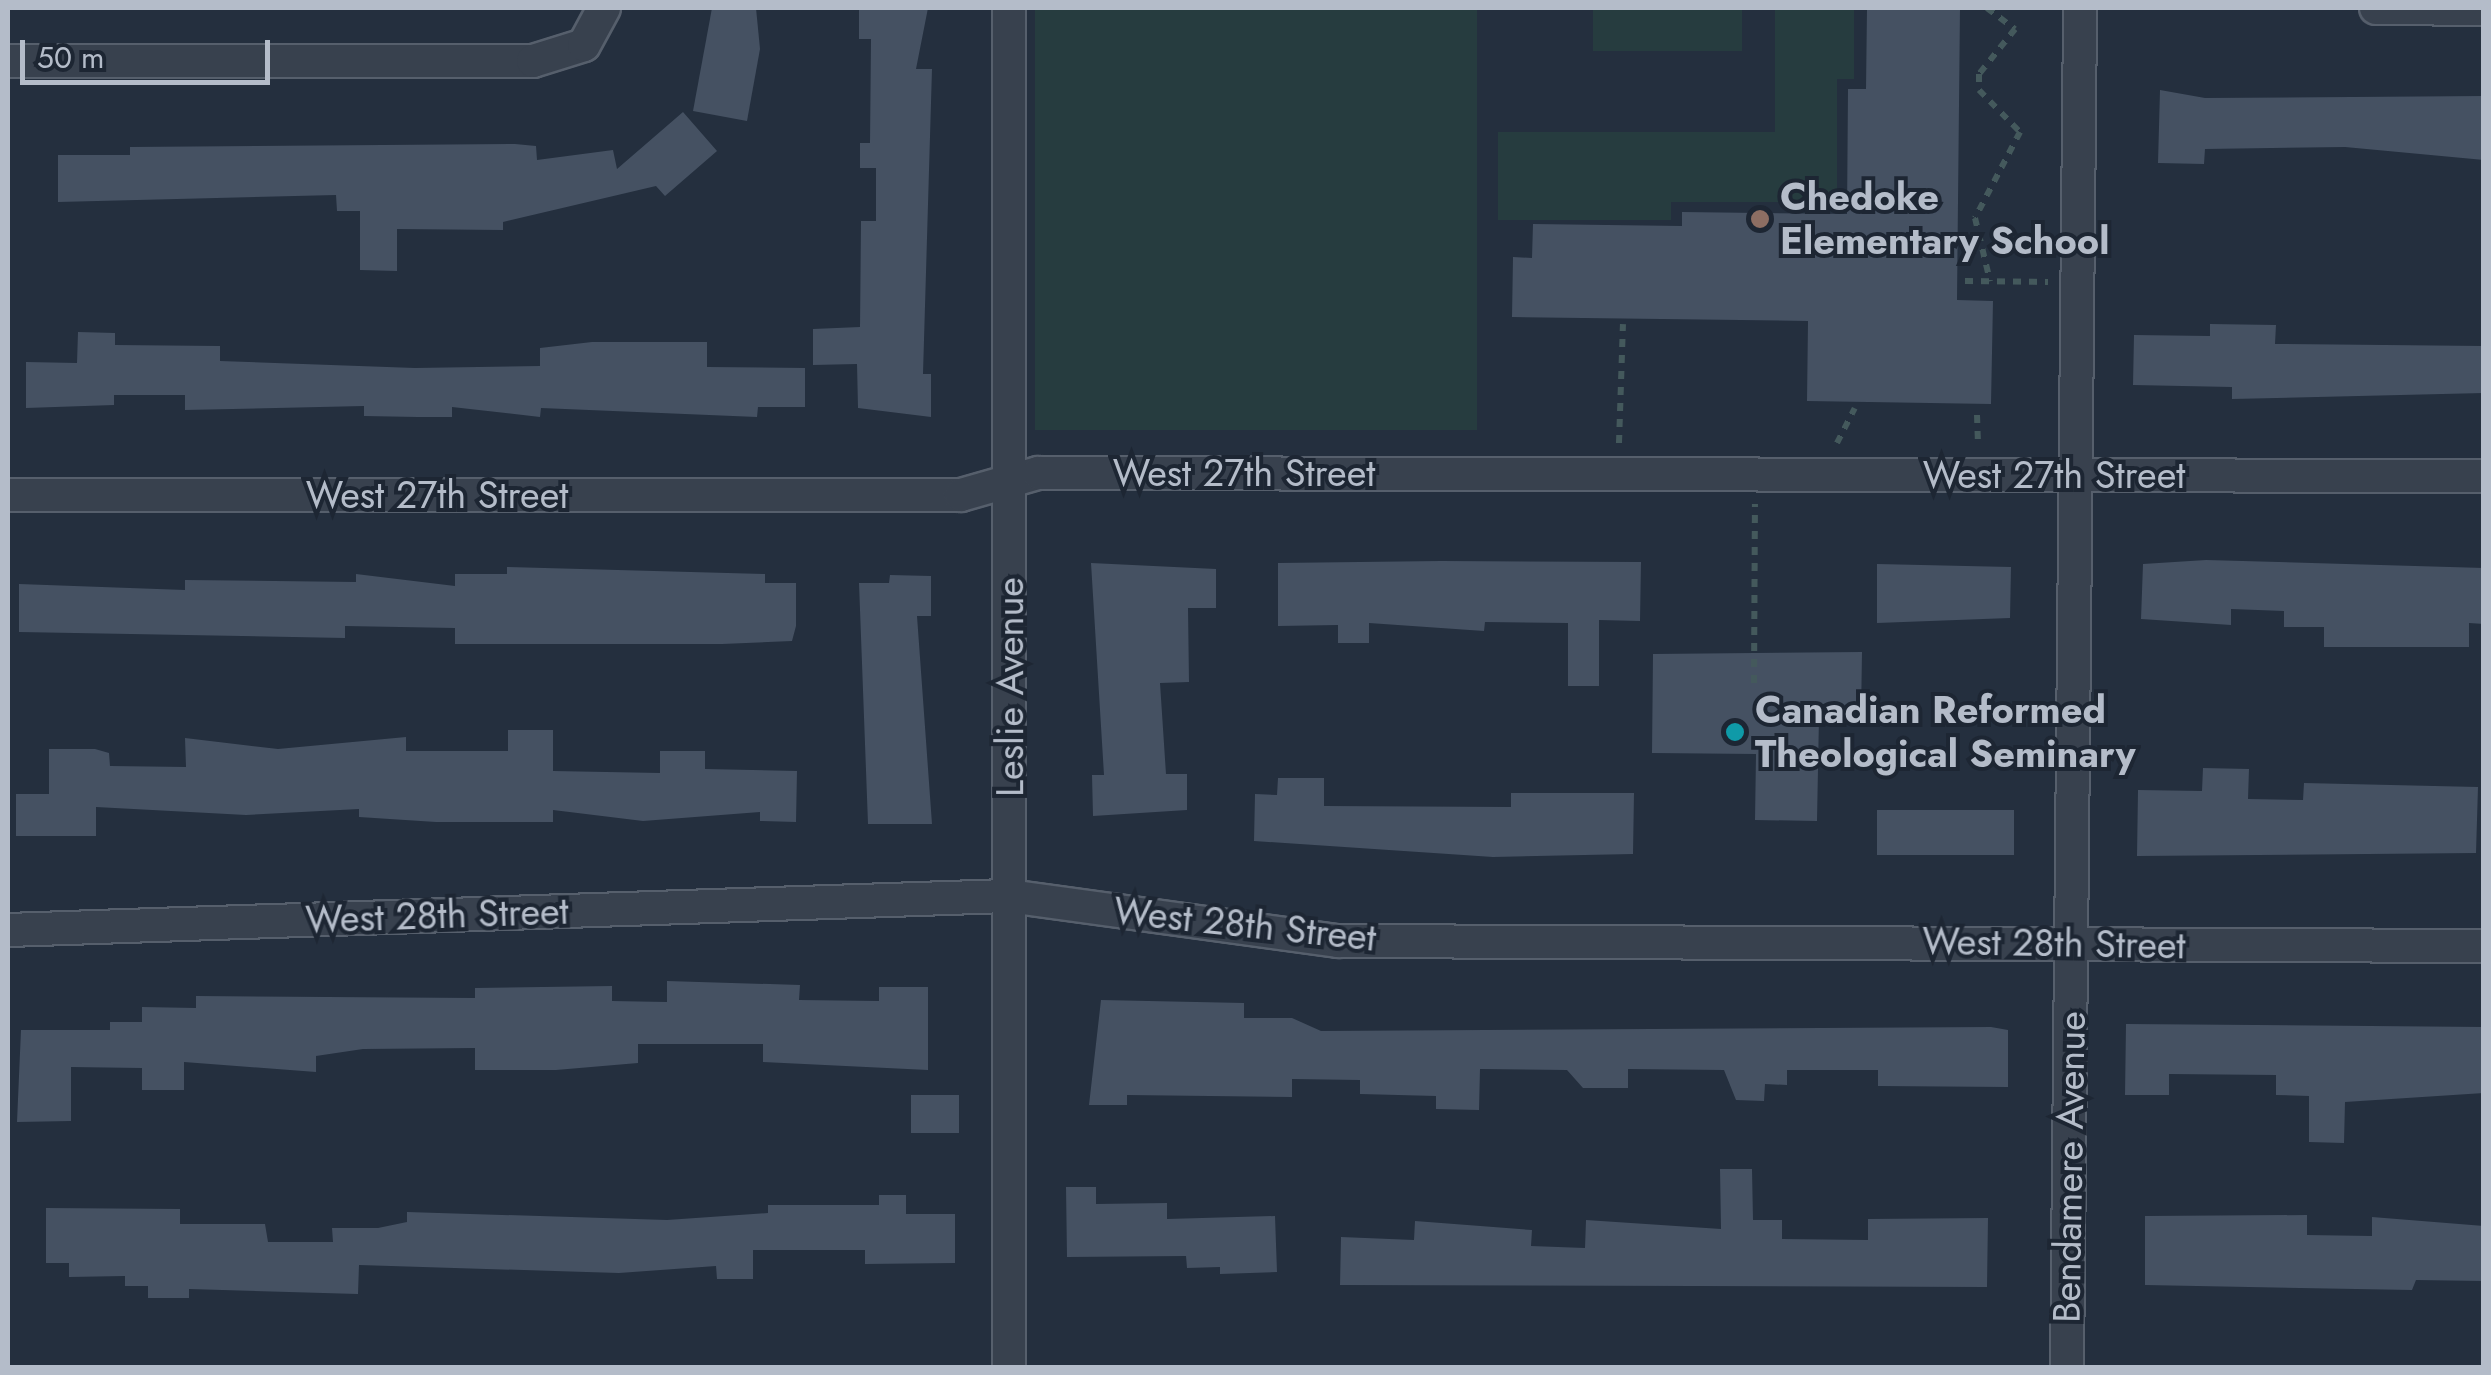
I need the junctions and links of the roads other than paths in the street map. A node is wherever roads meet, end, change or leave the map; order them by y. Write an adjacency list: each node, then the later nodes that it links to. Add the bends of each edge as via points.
1 (604, 8): 6 (street, via 584,45 532,61)
2 (1009, 8): 9 (street, Leslie Avenue)
3 (2080, 8): 7 (street, Bendamere Avenue)
4 (2376, 8): 5 (street)
5 (2484, 9)
6 (8, 61)
7 (2078, 475): 8 (street, West 27th Street); 9 (street, West 27th Street, via 1038,473); 13 (street, Bendamere Avenue)
8 (2484, 476)
9 (1012, 481): 10 (street, West 27th Street, via 961,496); 11 (street, Leslie Avenue)
10 (8, 495)
11 (1009, 896): 12 (street, West 28th Street); 13 (street, West 28th Street, via 1338,941); 15 (street, Leslie Avenue)
12 (8, 930)
13 (2071, 944): 14 (street, West 28th Street); 16 (street, Bendamere Avenue)
14 (2484, 946)
15 (1009, 1368)
16 (2067, 1368)

